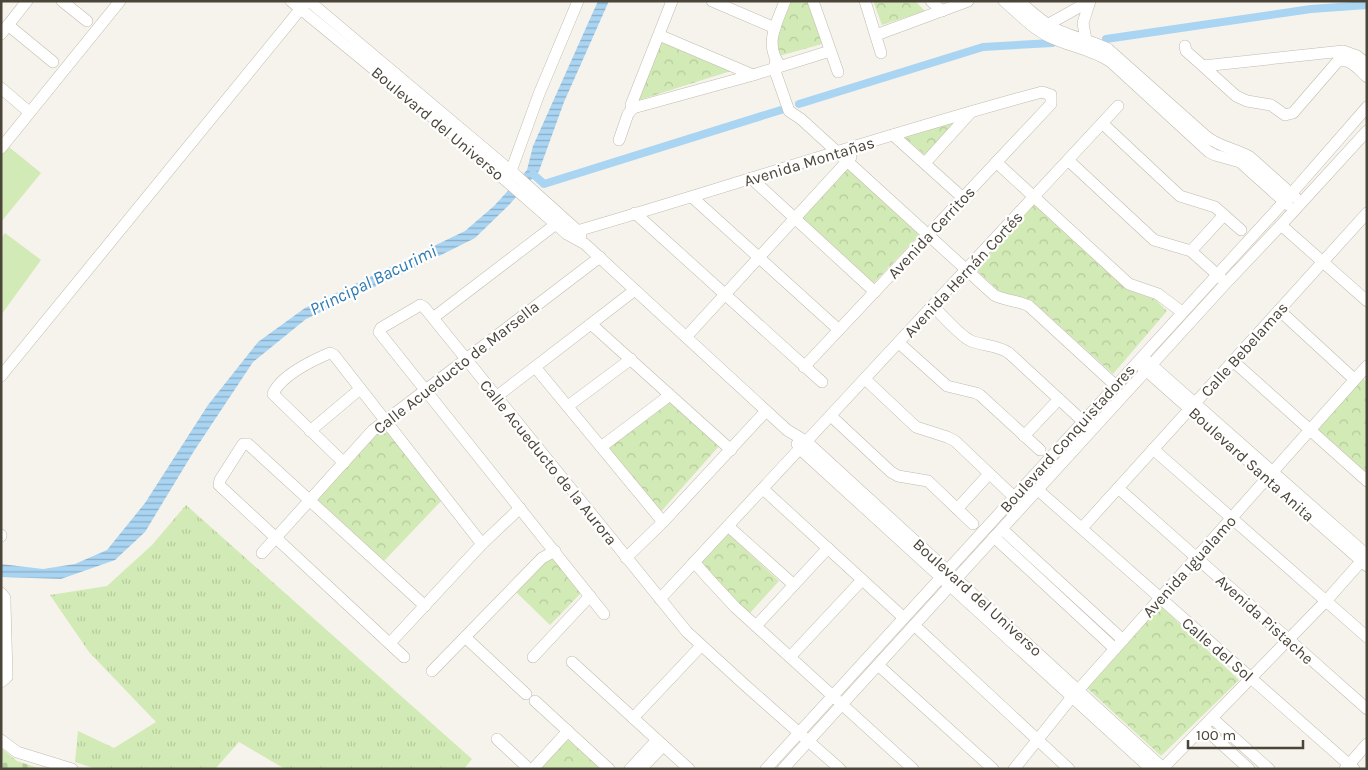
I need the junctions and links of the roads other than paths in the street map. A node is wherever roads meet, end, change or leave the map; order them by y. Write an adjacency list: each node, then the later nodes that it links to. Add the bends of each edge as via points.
1 (27, 1): 21 (street)
2 (62, 1): 18 (street)
3 (120, 1): 42 (street)
4 (291, 1): 16 (street, Boulevard del Universo)
5 (578, 1): 54 (street, via 539,94)
6 (672, 1): 22 (street)
7 (712, 1): 20 (street)
8 (785, 1): 20 (street)
9 (813, 1): 26 (street)
10 (865, 1): 23 (street)
11 (931, 1): 17 (street)
12 (968, 1): 17 (street)
13 (1004, 1): 24 (street, via 1050,38)
14 (1019, 1): 19 (street)
15 (1090, 1): 19 (street); 24 (street, via 1083,23)
16 (306, 4): 54 (street, Boulevard del Universo); 98 (street)
17 (942, 11): 23 (street)
18 (87, 21)
19 (1047, 25): 24 (street)
20 (775, 28): 30 (street, via 771,44)
21 (5, 29): 29 (street)
22 (659, 35): 34 (street); 39 (street)
23 (876, 35): 27 (street)
24 (1084, 44): 59 (street, via 1108,49 1207,137 1250,157)
25 (1185, 46): 32 (street, via 1186,51)
26 (830, 51): 30 (street); 33 (street)
27 (881, 54)
28 (1343, 56): 31 (street, via 1357,56); 32 (street); 32 (street, via 1293,113 1285,115 1271,105 1236,96); 35 (street)
29 (53, 62)
30 (777, 64): 34 (street); 49 (street, via 801,119)
31 (1367, 64)
32 (1203, 66)
33 (838, 72)
34 (754, 75): 39 (street)
35 (1367, 77)
36 (1, 88): 42 (street)
37 (1051, 95): 41 (street, Avenida Montañas, via 1042,92); 52 (street, Avenida Cerritos, via 1051,104)
38 (1118, 106): 43 (street, Avenida Hernán Cortés)
39 (632, 107): 46 (street)
40 (1367, 107): 59 (street, Boulevard Conquistadores)
41 (972, 111): 44 (street, Avenida Montañas); 53 (street)
42 (29, 112): 48 (street)
43 (1102, 123): 50 (street, Avenida Hernán Cortés); 64 (street, via 1180,196 1209,204)
44 (893, 135): 47 (street, Avenida Montañas); 53 (street)
45 (1365, 137): 61 (street, Boulevard Conquistadores)
46 (619, 140)
47 (862, 144): 49 (street, Avenida Montañas); 51 (street)
48 (1, 148)
49 (837, 152): 51 (street); 55 (street, Avenida Montañas)
50 (1068, 160): 57 (street, Avenida Hernán Cortés); 71 (street, via 1154,240)
51 (847, 161): 65 (street); 70 (street)
52 (996, 162): 57 (street); 58 (street, Avenida Cerritos)
53 (924, 163): 58 (street)
54 (514, 178): 60 (street, Boulevard del Universo)
55 (751, 178): 56 (street, Avenida Montañas); 65 (street)
56 (692, 197): 63 (street, Avenida Montañas); 73 (street)
57 (1034, 197): 75 (street, Avenida Hernán Cortés); 84 (street, via 1129,284 1158,294)
58 (963, 198): 70 (street, Avenida Cerritos)
59 (1287, 198): 61 (street); 76 (street, Boulevard Conquistadores)
60 (536, 200): 66 (street, Boulevard del Universo); 69 (street, Boulevard del Universo)
61 (1297, 207): 67 (street, Boulevard Conquistadores)
62 (1367, 213): 74 (street, Calle Bebelamas)
63 (634, 214): 69 (street, Avenida Montañas); 80 (street)
64 (1224, 215): 68 (street); 71 (street)
65 (794, 218): 73 (street); 79 (street)
66 (556, 224): 69 (street, Boulevard del Universo); 85 (street)
67 (1281, 225): 74 (street); 77 (street, Boulevard Conquistadores)
68 (1241, 230)
69 (572, 232): 72 (street, Boulevard del Universo)
70 (928, 235): 75 (street); 79 (street, Avenida Cerritos)
71 (1191, 251): 76 (street)
72 (600, 257): 78 (street, Boulevard del Universo); 90 (street, Calle Acueducto de Marsella)
73 (759, 257): 80 (street); 87 (street)
74 (1322, 262): 81 (street); 83 (street, Calle Bebelamas)
75 (966, 270): 82 (street, Avenida Hernán Cortés); 101 (street, via 994,295 1028,306)
76 (1216, 274): 77 (street); 84 (street, Boulevard Conquistadores)
77 (1226, 283): 96 (street, Boulevard Conquistadores)
78 (635, 290): 86 (street); 88 (street, Boulevard del Universo)
79 (875, 292): 87 (street, Avenida Cerritos)
80 (724, 294): 88 (street); 95 (street)
81 (1367, 301)
82 (933, 306): 89 (street, Avenida Hernán Cortés); 106 (street, via 967,338 1005,350)
83 (1279, 310): 93 (street, Calle Bebelamas); 97 (street)
84 (1182, 312): 91 (street, Boulevard Conquistadores)
85 (433, 318): 90 (street, Calle Acueducto de la Aurora); 103 (street, Calle Acueducto de la Aurora, via 420,305 379,330)
86 (592, 324): 92 (street); 94 (street)
87 (839, 330): 95 (street, Avenida Cerritos)
88 (686, 337): 109 (street, Boulevard del Universo)
89 (899, 343): 99 (street, Avenida Hernán Cortés); 116 (street, via 947,386 978,394)
90 (466, 358): 103 (street, Calle Acueducto de Marsella); 105 (street, Calle Acueducto de la Aurora)
91 (1139, 359): 96 (street, Boulevard Santa Anita); 101 (street, Boulevard Conquistadores)
92 (631, 360): 104 (street); 107 (street)
93 (1233, 361): 108 (street, Calle Bebelamas); 114 (street)
94 (535, 367): 105 (street); 107 (street)
95 (804, 367): 100 (street)
96 (1149, 367): 108 (street, Boulevard Santa Anita); 113 (street, Boulevard Conquistadores)
97 (1362, 373): 114 (street, Avenida Igualamo)
98 (1, 376)
99 (866, 379): 110 (street, Avenida Hernán Cortés); 123 (street, via 916,427 951,438)
100 (822, 382)
101 (1115, 386): 112 (street, Boulevard Conquistadores)
102 (360, 389): 111 (street); 115 (street); 115 (street, via 334,355 328,354 297,369 274,391 274,395)
103 (425, 389): 111 (street, Calle Acueducto de Marsella); 131 (street)
104 (670, 395): 118 (street); 120 (street)
105 (496, 397): 144 (street, Calle Acueducto de la Aurora)
106 (1059, 399): 112 (street); 116 (street)
107 (568, 406): 118 (street)
108 (1192, 406): 119 (street, Calle Bebelamas); 124 (street, Boulevard Santa Anita)
109 (766, 410): 117 (street, Boulevard del Universo); 120 (street)
110 (831, 416): 117 (street, Avenida Hernán Cortés); 132 (street, via 891,472 928,481)
111 (386, 420): 122 (street, Calle Acueducto de Marsella); 140 (street)
112 (1083, 421): 113 (street); 129 (street, Boulevard Conquistadores)
113 (1092, 430): 128 (street, Boulevard Conquistadores)
114 (1310, 430): 124 (street, Avenida Igualamo); 125 (street)
115 (310, 431): 122 (street)
116 (1024, 436): 121 (street)
117 (803, 446): 127 (street, Avenida Hernán Cortés); 148 (street, Boulevard del Universo)
118 (601, 447): 134 (street)
119 (1153, 449): 126 (street, Calle Bebelamas); 133 (street)
120 (731, 450): 134 (street)
121 (1040, 450)
122 (344, 463): 130 (street, Calle Acueducto de Marsella)
123 (989, 474): 129 (street); 132 (street)
124 (1270, 475): 133 (street, Avenida Igualamo); 146 (street, Boulevard Santa Anita)
125 (1367, 481)
126 (1118, 488): 137 (street, Calle Bebelamas); 145 (street, Avenida Pistache)
127 (763, 489): 136 (street, Avenida Hernán Cortés); 141 (street)
128 (1038, 490): 137 (street, Calle del Sol); 138 (street, Boulevard Conquistadores)
129 (1014, 497): 148 (street, Boulevard Conquistadores)
130 (310, 501): 139 (street, Calle Acueducto de Marsella); 139 (street, via 248,444 242,444 219,485); 157 (street)
131 (520, 508): 140 (street); 143 (street)
132 (957, 509): 135 (street)
133 (1231, 518): 145 (street, Avenida Igualamo); 156 (street)
134 (663, 522): 144 (street)
135 (973, 524)
136 (728, 526): 147 (street, Avenida Hernán Cortés); 151 (street)
137 (1082, 528): 154 (street, Calle del Sol)
138 (998, 533): 150 (street, Boulevard Conquistadores); 166 (street)
139 (275, 538): 142 (street, Calle Acueducto de Marsella); 165 (street)
140 (482, 544): 157 (street)
141 (828, 548): 149 (street); 151 (street)
142 (262, 553)
143 (550, 553): 153 (street); 162 (street)
144 (626, 558): 155 (street, Calle Acueducto de la Aurora)
145 (1196, 558): 154 (street, Avenida Igualamo); 164 (street, Avenida Pistache)
146 (1365, 559): 156 (street)
147 (694, 562): 155 (street, Avenida Hernán Cortés); 161 (street)
148 (944, 573): 150 (street, Boulevard del Universo); 159 (street, Boulevard Conquistadores)
149 (862, 580): 159 (street); 169 (street)
150 (954, 582): 160 (street, Boulevard Conquistadores); 176 (street, Boulevard del Universo)
151 (794, 585): 161 (street)
152 (1, 593): 175 (street, via 5,598 7,677)
153 (590, 596): 158 (street); 170 (street)
154 (1160, 598): 166 (street, Avenida Igualamo); 174 (street, Calle del Sol)
155 (660, 599): 167 (street, Calle Acueducto de la Aurora)
156 (1326, 601): 163 (street); 164 (street)
157 (424, 606): 165 (street)
158 (604, 614)
159 (904, 618): 177 (street, Boulevard Conquistadores)
160 (914, 625): 172 (street, Boulevard Conquistadores); 187 (street)
161 (756, 626): 169 (street)
162 (465, 637): 173 (street); 183 (street)
163 (1367, 637)
164 (1288, 640): 174 (street); 179 (street, Avenida Pistache)
165 (390, 643): 168 (street)
166 (1119, 645): 176 (street, Avenida Igualamo)
167 (701, 646): 180 (street); 184 (street, Calle Acueducto de la Aurora)
168 (404, 657)
169 (790, 657): 177 (street)
170 (533, 658)
171 (572, 662): 180 (street)
172 (878, 665): 178 (street, Boulevard Conquistadores); 203 (street)
173 (432, 670)
174 (1251, 678): 181 (street); 190 (street, Calle del Sol)
175 (1, 682)
176 (1076, 694): 187 (street, Avenida Igualamo); 191 (street, Boulevard del Universo); 206 (street, Boulevard del Universo)
177 (832, 695): 178 (street); 184 (street, Boulevard Conquistadores)
178 (842, 704): 184 (street, Boulevard Conquistadores); 202 (street)
179 (1367, 709)
180 (633, 718): 188 (street)
181 (1212, 718): 182 (street); 208 (street)
182 (1203, 727): 191 (street); 207 (street)
183 (568, 731): 194 (street); 195 (street)
184 (804, 736): 199 (street, Boulevard Conquistadores); 200 (street, Boulevard Conquistadores); 201 (street, Calle Acueducto de la Aurora)
185 (497, 739): 193 (street)
186 (1, 740): 192 (street, via 17,752)
187 (1038, 740): 204 (street, Avenida Igualamo); 205 (street)
188 (660, 743): 196 (street); 197 (street); 198 (street)
189 (1367, 744): 190 (street)
190 (1349, 767)
191 (1163, 768)
192 (72, 769)
193 (529, 769)
194 (533, 769)
195 (609, 769)
196 (630, 769)
197 (642, 769)
198 (689, 769)
199 (766, 769)
200 (783, 769)
201 (840, 769)
202 (913, 769)
203 (993, 769)
204 (1014, 769)
205 (1070, 769)
206 (1150, 769)
207 (1249, 769)
208 (1269, 769)

